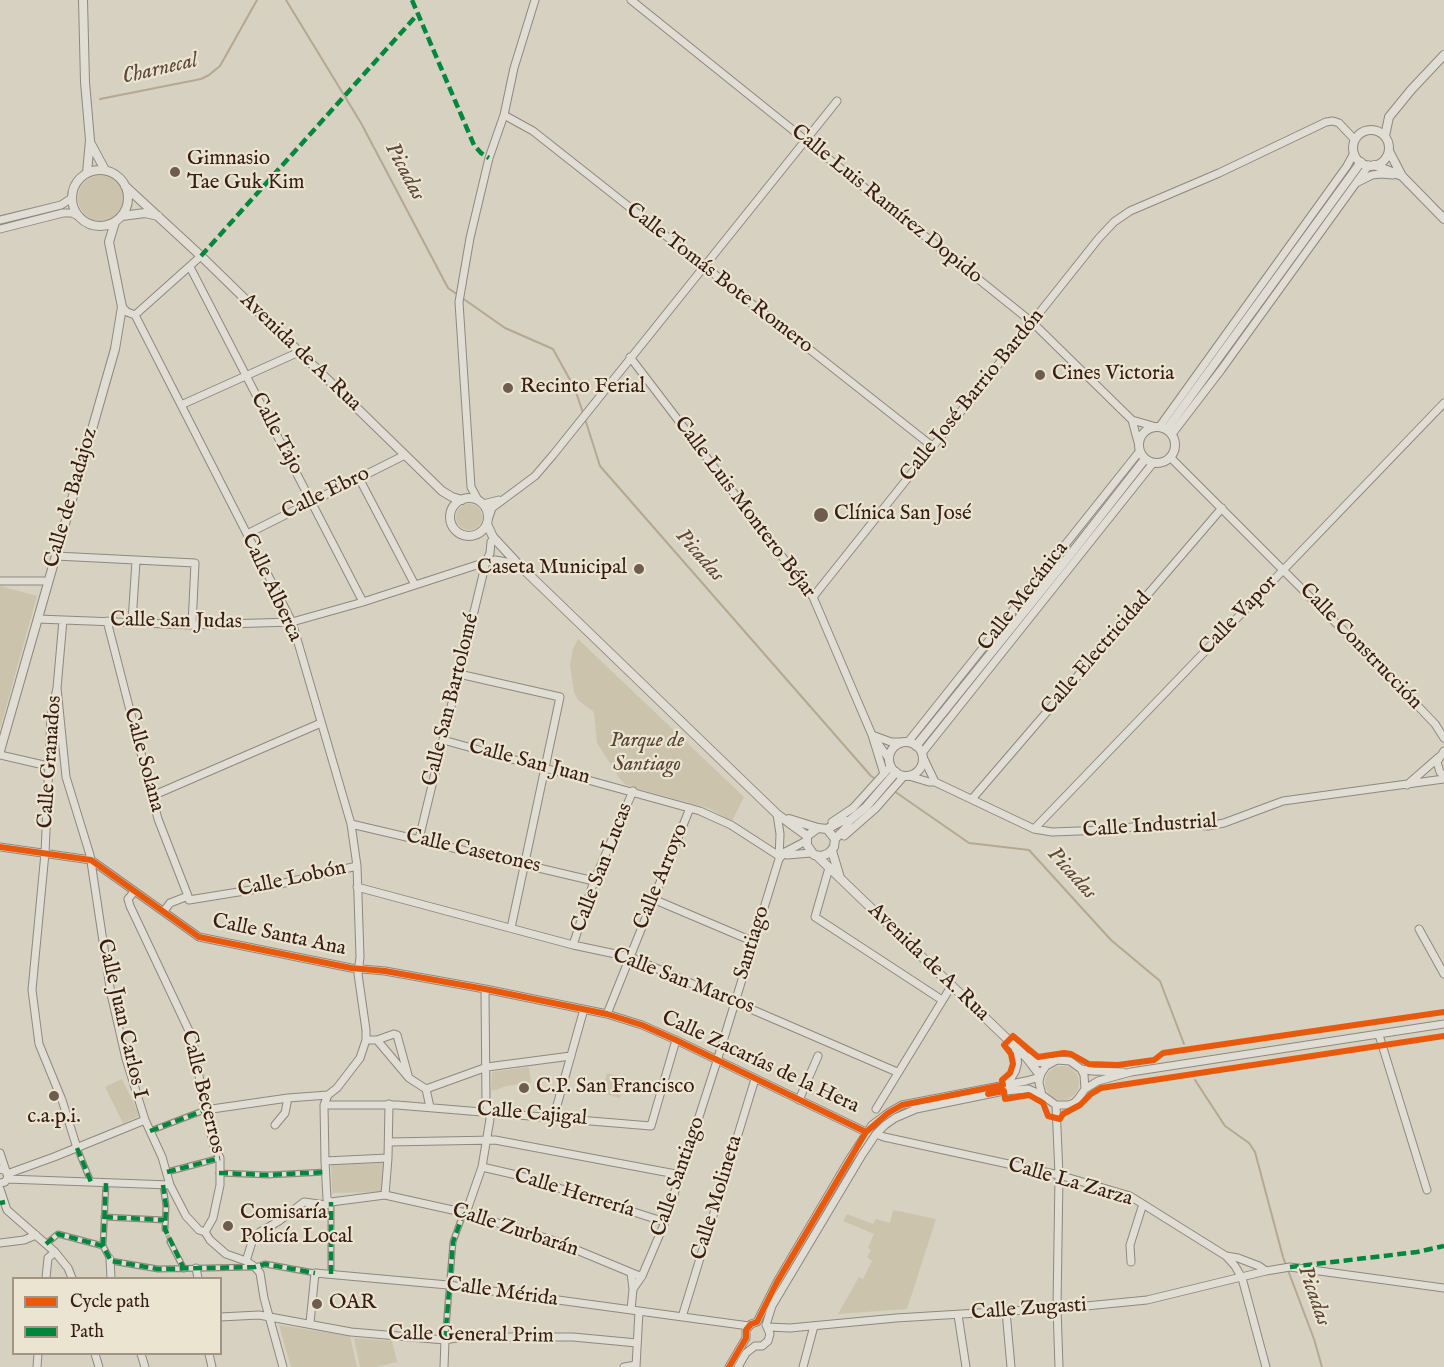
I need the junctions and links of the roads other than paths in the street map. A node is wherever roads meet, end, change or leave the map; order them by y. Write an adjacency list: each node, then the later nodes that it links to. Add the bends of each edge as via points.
1 (83, 0): 10 (street)
2 (535, 0): 6 (street)
3 (631, 0): 11 (street, Calle Luis Ramírez Dopido)
4 (1444, 55): 7 (street)
5 (837, 101): 11 (street)
6 (504, 115): 33 (street, Calle Tomás Bote Romero, via 533,131); 49 (street, via 489,158 459,302)
7 (1389, 117): 8 (street); 9 (street)
8 (1372, 130): 9 (street); 12 (street, via 1363,131)
9 (1385, 136): 13 (street)
10 (90, 140): 16 (street); 17 (street)
11 (806, 140): 33 (street); 36 (street, Calle Luis Ramírez Dopido)
12 (1355, 140): 14 (street); 36 (street, Calle José Barrio Bardón, via 1339,123 1326,122 1219,174 1130,211 1099,238)
13 (1389, 151): 15 (street, via 1384,160); 18 (street)
14 (1354, 153): 15 (street); 43 (street)
15 (1368, 164): 18 (street); 19 (street); 43 (street)
16 (105, 170): 17 (street); 20 (street)
17 (87, 173): 21 (street, via 74,186)
18 (1402, 176): 19 (street, via 1372,175); 25 (street)
19 (1354, 185): 43 (street, via 1221,370)
20 (125, 186): 23 (street, via 127,206); 24 (street, Avenida de A. Rua)
21 (72, 198): 22 (street); 26 (street, via 61,205)
22 (78, 216): 28 (street); 29 (street, via 63,213)
23 (122, 216): 24 (street); 27 (street)
24 (158, 216): 31 (street, Avenida de A. Rua)
25 (1444, 219)
26 (0, 220)
27 (115, 222): 28 (street); 30 (street, Calle de Badajoz)
28 (98, 227): 30 (street, Calle de Badajoz)
29 (0, 229)
30 (109, 243): 34 (street, Calle de Badajoz)
31 (201, 256): 32 (street); 37 (street, Avenida de A. Rua)
32 (190, 267): 35 (street); 39 (street, Calle Tajo)
33 (704, 267): 38 (street); 44 (street, Calle Tomás Bote Romero)
34 (122, 307): 35 (street); 62 (street, Calle de Badajoz, via 115,349)
35 (135, 315): 41 (street, Calle Alberca)
36 (1033, 323): 42 (street, Calle Luis Ramírez Dopido); 44 (street, Calle José Barrio Bardón)
37 (299, 352): 39 (street); 46 (street, Avenida de A. Rua)
38 (630, 357): 52 (street, via 535,476); 71 (street, Calle Luis Montero Béjar)
39 (245, 377): 41 (street); 53 (street, Calle Tajo)
40 (1444, 403): 67 (street, Calle Vapor)
41 (181, 405): 58 (street, Calle Alberca)
42 (1132, 420): 43 (street, Calle Luis Ramírez Dopido); 45 (street)
43 (1163, 429): 45 (street, via 1144,431); 47 (street, via 1175,447)
44 (932, 446): 71 (street, Calle José Barrio Bardón)
45 (1144, 454): 47 (street, via 1163,462); 87 (street)
46 (405, 455): 48 (street, Calle Ebro); 50 (street, Avenida de A. Rua)
47 (1170, 457): 55 (street, Calle Construcción)
48 (359, 478): 53 (street, Calle Ebro); 70 (street)
49 (471, 487): 51 (street); 54 (street)
50 (442, 491): 51 (street, Avenida de A. Rua); 56 (street, Avenida de A. Rua)
51 (463, 500): 54 (street); 56 (street)
52 (502, 500): 54 (street); 57 (street, via 492,508)
53 (311, 502): 58 (street, Calle Ebro); 72 (street, Calle Tajo)
54 (481, 502): 57 (street)
55 (1222, 508): 67 (street, Calle Construcción); 99 (street, Calle Electricidad)
56 (452, 511): 59 (street, via 452,525 457,531)
57 (488, 520): 59 (street); 61 (street, via 493,537)
58 (247, 534): 77 (street, Calle Alberca)
59 (477, 535): 60 (street)
60 (491, 542): 61 (street); 65 (street)
61 (504, 551): 63 (street); 66 (street)
62 (56, 556): 64 (street); 69 (street, Calle de Badajoz)
63 (495, 560): 65 (street, Calle San Judas); 66 (street, Calle San Judas)
64 (136, 561): 76 (street); 78 (street, via 195,563)
65 (486, 562): 70 (street, Calle San Judas); 79 (street, Calle San Bartolomé)
66 (518, 564): 101 (street)
67 (1284, 569): 82 (street, Calle Construcción); 105 (street, Calle Vapor)
68 (0, 581): 69 (street)
69 (48, 581): 73 (street, Calle de Badajoz)
70 (415, 585): 72 (street, Calle San Judas)
71 (813, 597): 84 (street, Calle Luis Montero Béjar)
72 (363, 602): 77 (street, Calle San Judas)
73 (38, 619): 74 (street, Calle San Judas); 88 (street, Calle de Badajoz)
74 (63, 621): 75 (street, Calle San Judas); 80 (street, Calle Granados)
75 (107, 621): 76 (street, Calle San Judas); 98 (street, Calle Solana)
76 (132, 622): 78 (street, Calle San Judas)
77 (292, 622): 78 (street, Calle San Judas); 81 (street, Calle Alberca)
78 (192, 625)
79 (459, 674): 86 (street, Calle San Bartolomé); 91 (street, via 560,697)
80 (57, 688): 90 (street, Calle Granados); 113 (street, Calle Juan Carlos I, via 66,777)
81 (321, 723): 98 (street); 103 (street, Calle Alberca)
82 (1436, 724): 83 (street); 85 (street, Calle Construcción)
83 (1444, 728)
84 (872, 735): 87 (street); 92 (street, Calle Luis Montero Béjar); 95 (street, Calle Luis Montero Béjar)
85 (1444, 738)
86 (442, 740): 91 (street, Calle San Juan); 106 (street, Calle San Bartolomé)
87 (914, 748): 92 (street, via 893,748); 92 (street, via 921,767 914,774); 94 (street)
88 (0, 753): 90 (street)
89 (1441, 754): 93 (street, via 1438,768); 96 (street)
90 (48, 766): 110 (street, Calle Granados)
91 (544, 767): 97 (street, Calle San Juan); 114 (street)
92 (898, 770): 94 (street, Calle Industrial); 95 (street)
93 (1444, 778): 96 (street, Calle Industrial)
94 (935, 782): 99 (street, Calle Industrial)
95 (885, 783): 102 (street); 104 (street); 108 (street, via 876,808)
96 (1407, 785): 105 (street, Calle Industrial, via 1283,801 1208,826 1170,823 1105,830)
97 (633, 791): 100 (street, Calle San Juan); 118 (street, Calle San Lucas)
98 (152, 796): 121 (street, Calle Solana)
99 (972, 799): 105 (street, Calle Industrial)
100 (690, 808): 112 (street, Calle San Juan, via 731,825); 122 (street, Calle Arroyo)
101 (777, 814): 104 (street); 107 (street); 112 (street, Santiago)
102 (849, 821): 104 (street); 108 (street)
103 (351, 824): 106 (street, Calle Casetones); 115 (street, Calle Alberca)
104 (822, 828): 107 (street); 108 (street)
105 (1034, 829)
106 (419, 839): 114 (street, Calle Casetones)
107 (807, 839): 111 (street, Avenida de A. Rua); 112 (street)
108 (834, 844): 111 (street, via 826,855); 117 (street)
109 (0, 847): 110 (street)
110 (45, 853): 113 (street); 179 (street, Calle Granados, via 32,990 39,1044)
111 (814, 854): 112 (street); 116 (street, Avenida de A. Rua)
112 (779, 858): 126 (street, Santiago)
113 (91, 861): 120 (street, Calle Santa Ana); 172 (street, Calle Juan Carlos I, via 111,993)
114 (524, 863): 118 (street, Calle Casetones); 124 (street)
115 (357, 866): 119 (street, Calle Alberca); 121 (street, Calle Lobón, via 263,888 189,900)
116 (829, 868): 117 (street, Avenida de A. Rua); 133 (street, via 815,917)
117 (840, 879): 131 (street, Avenida de A. Rua)
118 (594, 881): 127 (street, Calle San Lucas)
119 (357, 887): 124 (street, Calle San Marcos); 129 (street, Calle Alberca)
120 (134, 892): 123 (street, Calle Santa Ana); 169 (street, Calle Becerros, via 128,899 130,906 194,1047)
121 (188, 896): 123 (street, via 170,903)
122 (653, 899): 126 (street); 128 (street, Calle Arroyo)
123 (164, 911): 129 (street, Calle Santa Ana, via 199,937)
124 (511, 928): 127 (street, Calle San Marcos)
125 (1419, 929): 130 (street)
126 (752, 941): 134 (street, Santiago)
127 (573, 945): 128 (street, Calle San Marcos)
128 (630, 957): 134 (street, Calle San Marcos); 136 (street, Calle Arroyo)
129 (358, 968): 132 (street, Calle Zacarías de la Hera); 139 (street, Calle Alberca)
130 (1444, 975)
131 (952, 984): 133 (street); 142 (street, Avenida de A. Rua)
132 (485, 989): 135 (street, Calle Zacarías de la Hera); 148 (street)
133 (942, 1000): 150 (street)
134 (735, 1002): 146 (street, Santiago); 150 (street, Calle San Marcos)
135 (584, 1009): 136 (street, Calle Zacarías de la Hera); 143 (street)
136 (607, 1014): 141 (street, Calle Zacarías de la Hera)
137 (1444, 1024): 138 (street)
138 (1379, 1035): 151 (street); 195 (street)
139 (366, 1040): 140 (street); 156 (street, via 360,1058)
140 (376, 1040): 153 (street); 153 (street, via 398,1035)
141 (676, 1040): 146 (street, Calle Zacarías de la Hera); 171 (street, Calle Cajigal, via 651,1126)
142 (1016, 1047): 145 (street, Avenida de A. Rua); 155 (street, via 1016,1071)
143 (570, 1056): 148 (street); 171 (street)
144 (818, 1056): 162 (street)
145 (1026, 1057): 147 (street); 152 (street, Avenida de A. Rua)
146 (717, 1061): 154 (street, Calle Zacarías de la Hera); 188 (street, Calle Santiago)
147 (1051, 1062): 149 (street, via 1070,1061); 152 (street)
148 (487, 1067): 157 (street); 170 (street)
149 (1081, 1069): 151 (street); 158 (street)
150 (897, 1072): 168 (street)
151 (1131, 1072): 158 (street)
152 (1040, 1076): 155 (street); 160 (street)
153 (409, 1078): 157 (street)
154 (755, 1079): 162 (street, Calle Zacarías de la Hera); 239 (street, Calle Molineta)
155 (1007, 1084): 175 (street, via 902,1106)
156 (337, 1088): 159 (street); 165 (street)
157 (426, 1089): 167 (street)
158 (1084, 1089): 166 (street, via 1074,1103)
159 (328, 1095): 161 (street); 164 (street)
160 (1042, 1095): 166 (street); 176 (street, via 1028,1089 1008,1090 916,1109 895,1118)
161 (288, 1098): 169 (street); 173 (street, via 285,1113)
162 (799, 1100): 175 (street, Calle Zacarías de la Hera)
163 (389, 1104): 165 (street, Calle Cajigal); 167 (street, Calle Cajigal); 178 (street)
164 (324, 1105): 165 (street, Calle Cajigal); 183 (street)
165 (336, 1105)
166 (1056, 1105): 189 (street)
167 (430, 1107): 170 (street, Calle Cajigal)
168 (876, 1109)
169 (205, 1110): 174 (street); 181 (street, Calle Becerros)
170 (488, 1111): 171 (street, Calle Cajigal); 177 (street)
171 (554, 1116)
172 (145, 1120): 174 (street, Calle Juan Carlos I); 179 (street)
173 (275, 1125)
174 (150, 1131): 185 (street, Calle Juan Carlos I)
175 (866, 1132): 240 (street)
176 (876, 1134): 189 (street, Calle La Zarza); 243 (street, via 772,1306)
177 (487, 1141): 178 (street); 184 (street); 188 (street)
178 (389, 1142): 182 (street)
179 (77, 1148): 190 (street); 191 (street, Calle Granados)
180 (0, 1153): 190 (street)
181 (220, 1158): 185 (street); 187 (street, Calle Becerros)
182 (388, 1158): 183 (street); 196 (street)
183 (325, 1161): 186 (street)
184 (482, 1167): 200 (street); 203 (street, Calle Herrería)
185 (167, 1172): 193 (street, Calle Juan Carlos I)
186 (326, 1172): 187 (street); 197 (street, via 326,1196)
187 (219, 1173): 205 (street, Calle Becerros, via 213,1218)
188 (681, 1175): 203 (street, Calle Santiago)
189 (1059, 1175): 199 (street, Calle La Zarza, via 1130,1196); 232 (street)
190 (4, 1176): 191 (street); 198 (street)
191 (91, 1182): 192 (street)
192 (106, 1183): 193 (street); 201 (street)
193 (166, 1185): 202 (street); 205 (street, Calle Juan Carlos I, via 186,1216)
194 (0, 1189): 198 (street)
195 (1427, 1190)
196 (385, 1195): 197 (street, Calle Zurbarán); 200 (street, Calle Zurbarán)
197 (331, 1202): 214 (street, Calle Zurbarán, via 304,1202 260,1232); 222 (street)
198 (3, 1203): 206 (street)
199 (1143, 1204): 212 (street, Calle La Zarza); 215 (street, via 1130,1245)
200 (466, 1213): 220 (street, Calle Zurbarán, via 555,1241); 229 (street, via 453,1242)
201 (104, 1217): 202 (street); 210 (street)
202 (164, 1220): 204 (street)
203 (665, 1222): 223 (street, Calle Santiago)
204 (165, 1229)
205 (205, 1232): 214 (street, Calle Juan Carlos I, via 226,1254)
206 (36, 1235): 208 (street); 209 (street)
207 (170, 1242): 218 (street)
208 (0, 1243)
209 (46, 1244): 210 (street, via 58,1234); 211 (street)
210 (103, 1246): 213 (street)
211 (55, 1252): 224 (street, via 48,1258); 225 (street)
212 (1226, 1256): 219 (street); 228 (street, Calle La Zarza)
213 (110, 1259): 218 (street, Calle Mérida, via 158,1269); 226 (street)
214 (246, 1261): 216 (street, Calle Juan Carlos I)
215 (1131, 1262)
216 (255, 1267): 217 (street, Calle Mérida); 221 (street, Calle Mérida, via 266,1264); 238 (street, via 260,1273)
217 (196, 1268): 218 (street, Calle Mérida); 227 (street)
218 (184, 1269)
219 (1266, 1271): 228 (street, Calle Zugasti); 230 (street, Calle Zugasti, via 1287,1268)
220 (630, 1272): 223 (street, Calle Zurbarán); 231 (street, Calle Santiago)
221 (315, 1273): 222 (street, Calle Mérida); 241 (street)
222 (331, 1274): 229 (street, Calle Mérida)
223 (642, 1276): 231 (street, Calle Santiago)
224 (46, 1277)
225 (72, 1277)
226 (111, 1277)
227 (198, 1277)
228 (1242, 1278): 232 (street, Calle Zugasti, via 1147,1300); 261 (street)
229 (448, 1285): 233 (street, Calle Mérida); 248 (street)
230 (1444, 1288)
231 (633, 1289): 233 (street, Calle Santiago)
232 (1057, 1307): 235 (street, Calle Zugasti); 260 (street)
233 (631, 1310): 234 (street, Calle Mérida)
234 (639, 1311): 239 (street, Calle Mérida); 249 (street)
235 (1006, 1311): 236 (street, Calle Zugasti); 259 (street)
236 (958, 1315): 244 (street, Calle Zugasti); 258 (street)
237 (222, 1317): 238 (street, Calle General Prim)
238 (270, 1317): 241 (street, Calle General Prim); 252 (street)
239 (682, 1317): 242 (street, Calle Mérida)
240 (757, 1322): 242 (street); 243 (street)
241 (310, 1323): 248 (street, Calle General Prim, via 351,1332)
242 (749, 1326): 246 (street)
243 (767, 1326): 245 (street, Calle Zugasti); 247 (street)
244 (814, 1326): 245 (street, Calle Zugasti); 257 (street)
245 (790, 1328): 247 (street, Calle Zugasti)
246 (746, 1338): 250 (street); 255 (street)
247 (770, 1338): 250 (street, via 762,1346)
248 (446, 1340): 249 (street, Calle General Prim, via 573,1337); 253 (street)
249 (637, 1343): 251 (street)
250 (755, 1346): 256 (street)
251 (636, 1366): 254 (street)
252 (283, 1367)
253 (444, 1367)
254 (624, 1367)
255 (729, 1367)
256 (738, 1367)
257 (803, 1367)
258 (966, 1367)
259 (1011, 1367)
260 (1059, 1367)
261 (1266, 1367)

